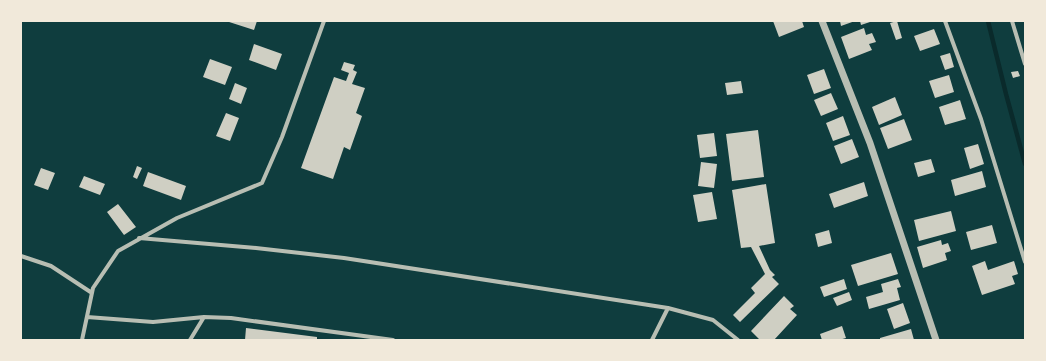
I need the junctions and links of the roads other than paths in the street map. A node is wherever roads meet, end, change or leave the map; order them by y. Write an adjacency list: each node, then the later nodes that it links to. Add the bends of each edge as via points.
1 (324, 21): 6 (street, via 282,137 262,183 177,218)
2 (822, 21): 18 (street, via 870,143)
3 (945, 21): 8 (street, via 981,119)
4 (1012, 21): 5 (street)
5 (1025, 64)
6 (139, 238): 9 (street, via 118,251); 10 (street, via 344,258)
7 (21, 256): 9 (street, via 51,266)
8 (1025, 262)
9 (92, 293): 12 (street)
10 (668, 308): 16 (street); 17 (street, via 713,320)
11 (204, 316): 12 (street, via 153,322); 14 (street); 15 (street)
12 (87, 317): 13 (street)
13 (82, 340)
14 (190, 340)
15 (393, 340)
16 (652, 340)
17 (738, 340)
18 (936, 340)

